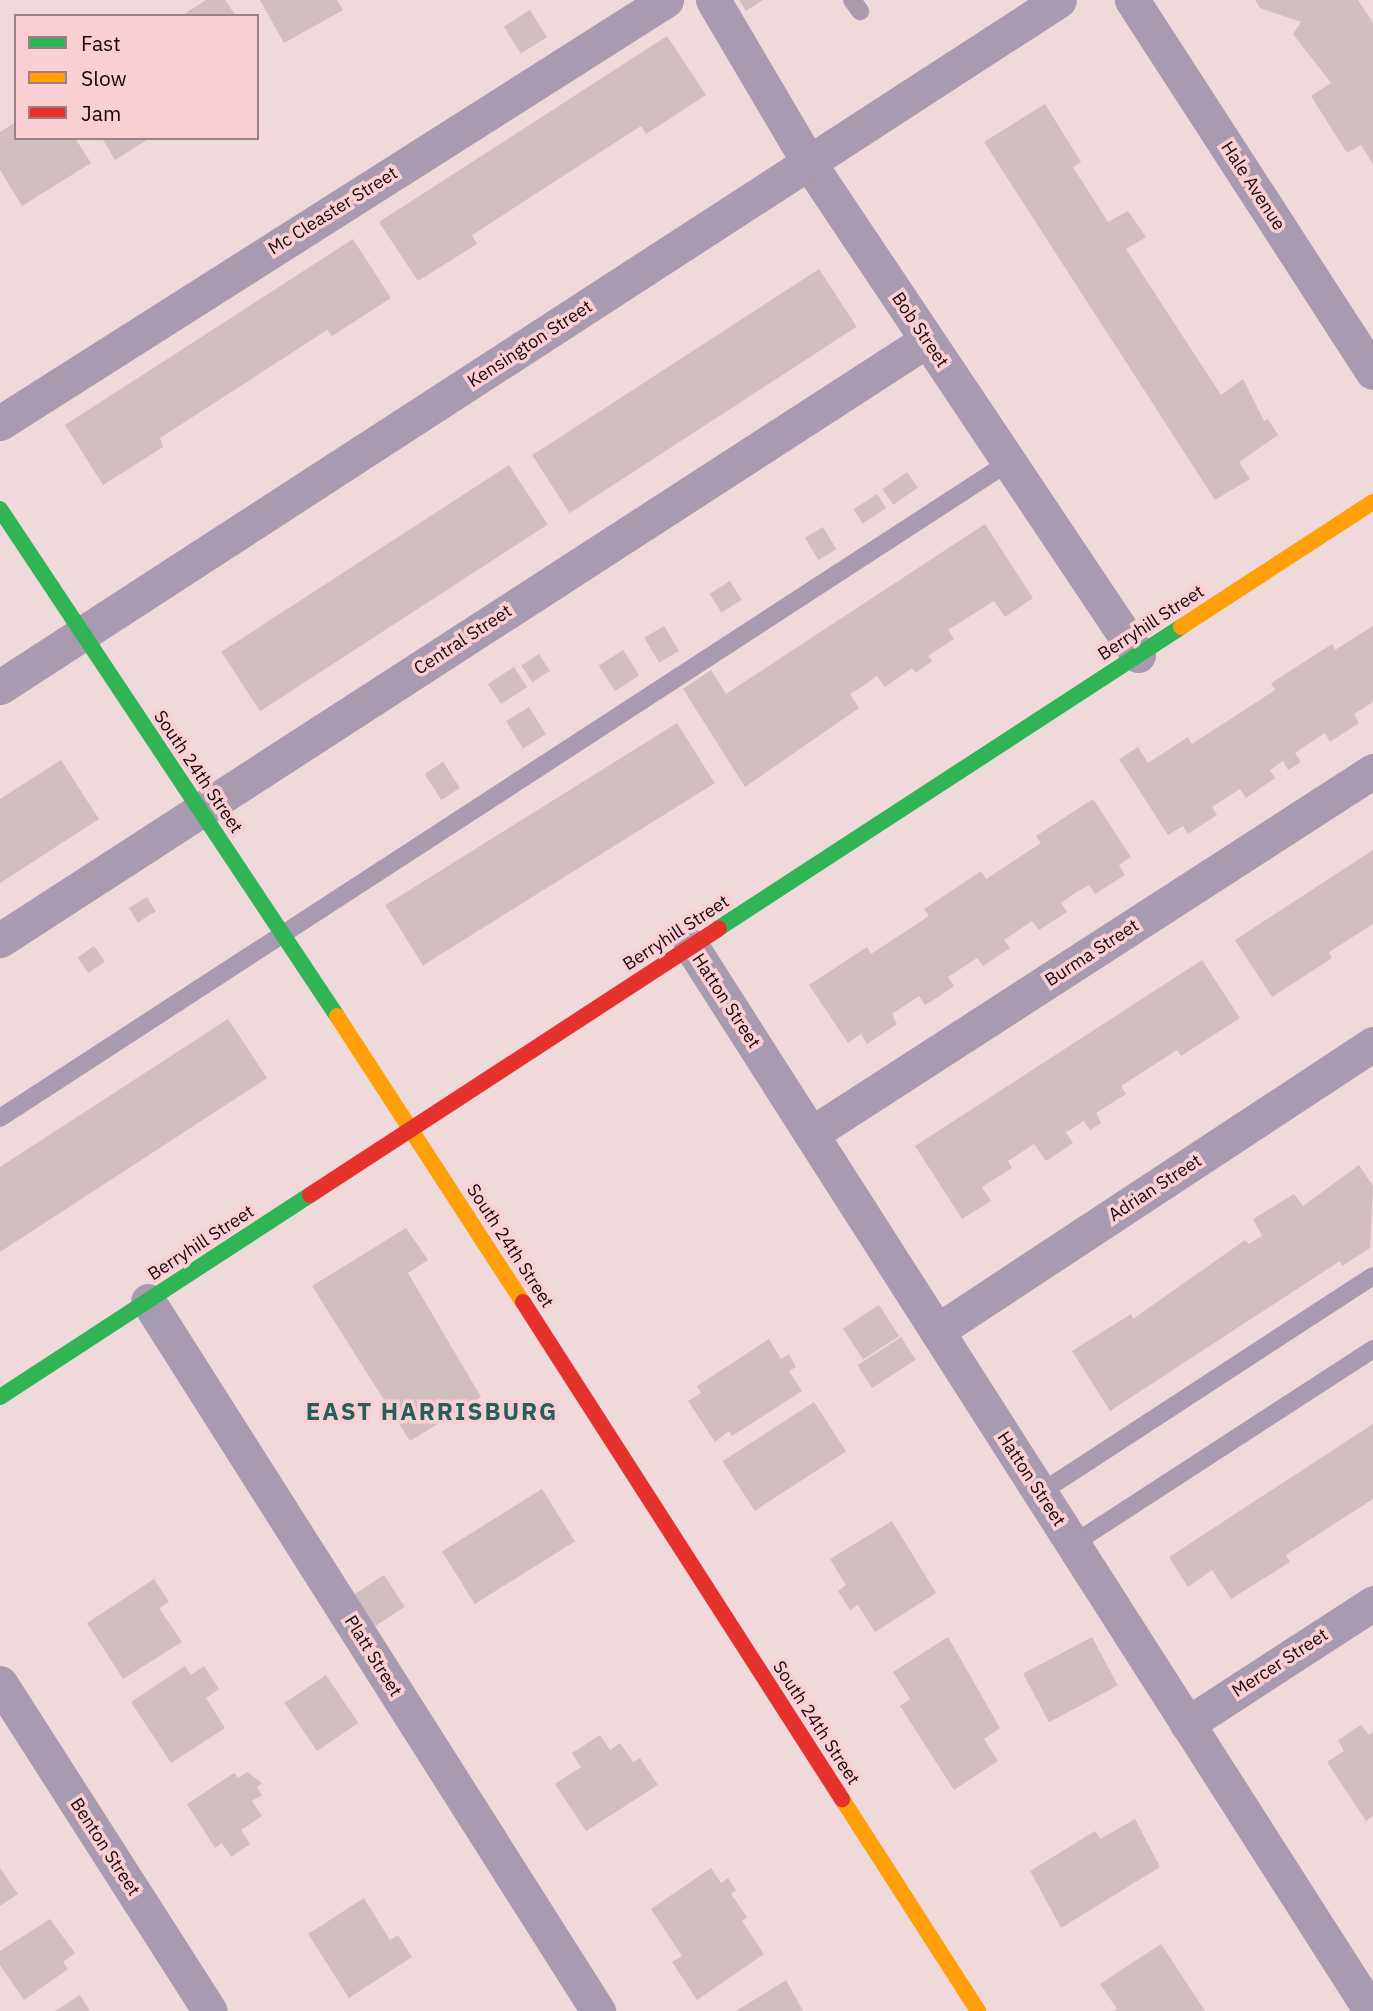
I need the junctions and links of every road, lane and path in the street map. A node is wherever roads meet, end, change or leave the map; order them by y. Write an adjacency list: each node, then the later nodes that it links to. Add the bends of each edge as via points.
1 (666, 0): 8 (street, Mc Cleaster Street)
2 (713, 0): 5 (street, Bob Street)
3 (1059, 0): 5 (street, Kensington Street)
4 (1132, 0): 7 (street, Hale Avenue)
5 (808, 163): 6 (street, Bob Street); 12 (street, Kensington Street)
6 (927, 340): 9 (street, Bob Street); 16 (street, Central Street)
7 (1373, 372)
8 (0, 423)
9 (1009, 462): 13 (street, Bob Street); 17 (lane)
10 (1373, 502): 13 (street, Berryhill Street)
11 (0, 509): 12 (street, South 24th Street)
12 (82, 634): 14 (street, Kensington Street); 16 (street, South 24th Street)
13 (1138, 654): 19 (street, Berryhill Street)
14 (0, 687)
15 (1373, 771): 23 (street, Burma Street)
16 (201, 810): 17 (street, South 24th Street); 18 (street, Central Street)
17 (283, 934): 21 (lane); 22 (street, South 24th Street)
18 (0, 940)
19 (691, 946): 22 (street, Berryhill Street); 23 (street, Hatton Street)
20 (1373, 1044): 26 (street, Adrian Street)
21 (0, 1118)
22 (412, 1129): 25 (street, Berryhill Street); 36 (street, South 24th Street)
23 (811, 1134): 26 (street, Hatton Street)
24 (1373, 1276): 29 (lane)
25 (148, 1301): 28 (street, Berryhill Street); 35 (street, Platt Street)
26 (937, 1331): 29 (street, Hatton Street)
27 (1373, 1349): 30 (lane)
28 (0, 1397)
29 (1040, 1493): 30 (street, Hatton Street)
30 (1073, 1544): 33 (street, Hatton Street)
31 (1373, 1603): 33 (street, Mercer Street)
32 (0, 1684): 34 (street, Benton Street)
33 (1187, 1724): 37 (street, Hatton Street)
34 (210, 2011)
35 (598, 2011)
36 (978, 2011)
37 (1371, 2011)

